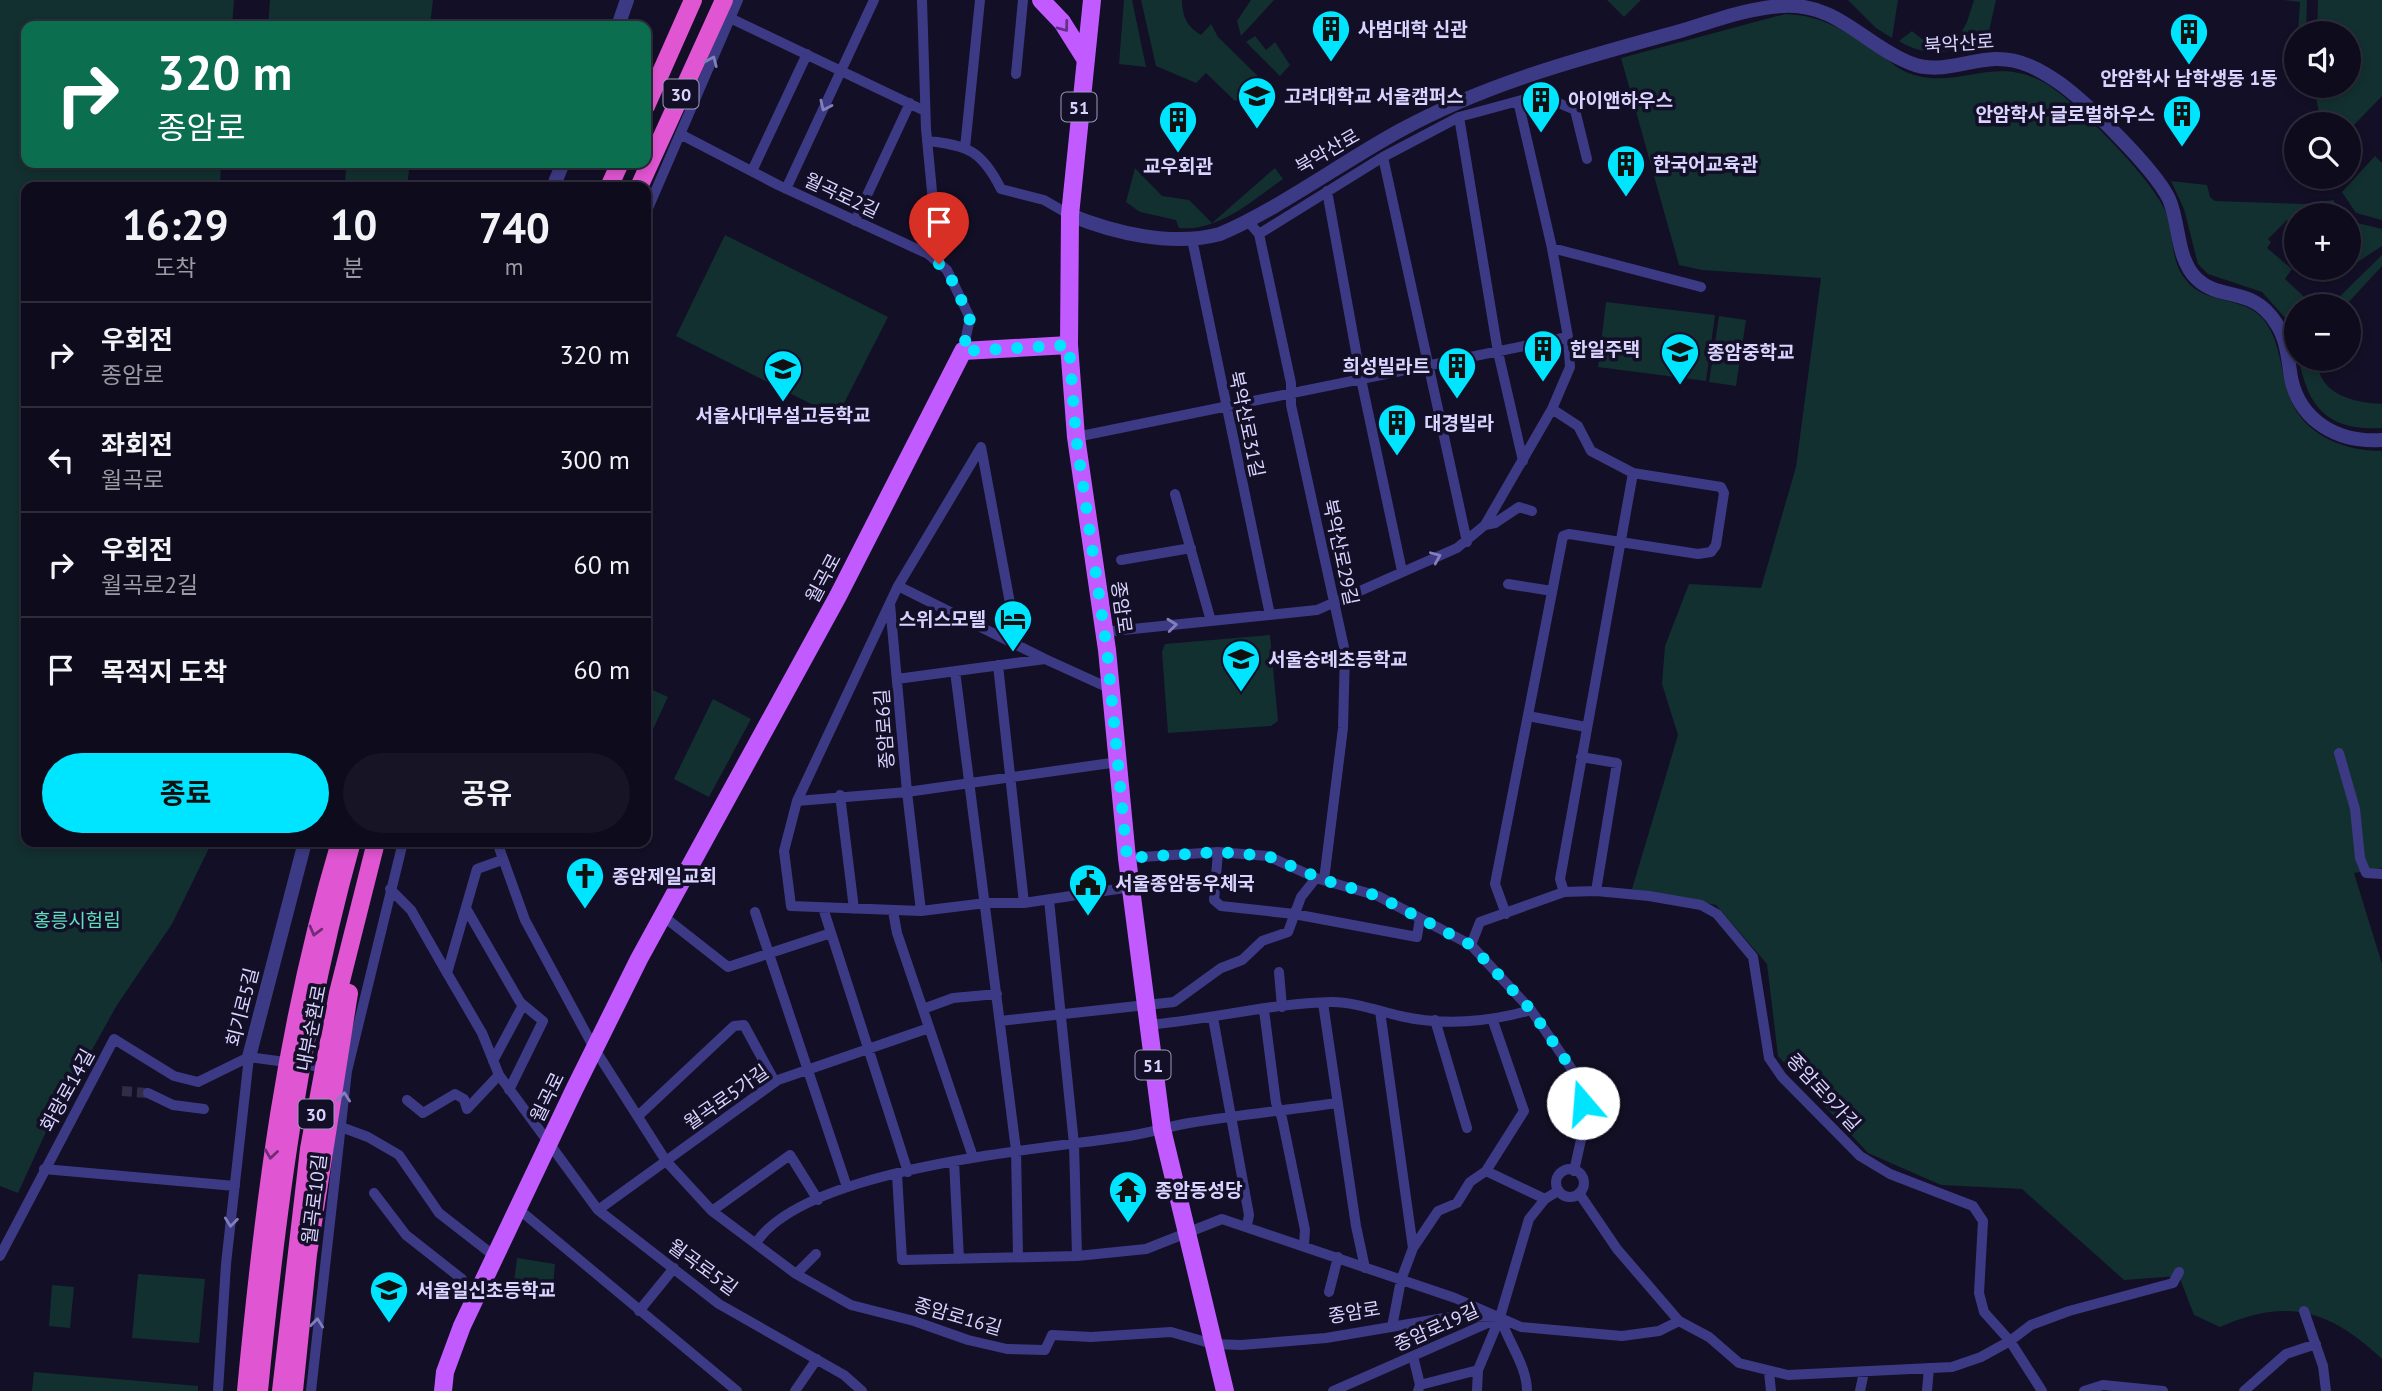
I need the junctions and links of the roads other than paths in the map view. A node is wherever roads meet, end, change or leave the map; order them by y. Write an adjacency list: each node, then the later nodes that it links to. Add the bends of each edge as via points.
1 (627, 0): 12 (street)
2 (693, 0): 17 (highway, 30)
3 (724, 0): 27 (highway, 30)
4 (738, 0): 11 (street)
5 (874, 0): 15 (street)
6 (922, 0): 20 (street)
7 (980, 0): 24 (street)
8 (1023, 0): 16 (street)
9 (1041, 0): 14 (main road, one-way to 14, via 1062,22)
10 (1092, 0): 14 (main road, 종암로 / 51)
11 (730, 18): 13 (street); 22 (street, one-way to 11)
12 (620, 21)
13 (807, 54): 15 (street); 28 (street)
14 (1084, 57): 32 (main road, 종암로 / 51)
15 (842, 71): 19 (street); 29 (street, one-way to 29)
16 (1016, 74)
17 (651, 95)
18 (1517, 101): 21 (street); 26 (street, via 1541,97 1575,110); 37 (street)
19 (910, 103): 20 (street); 34 (street)
20 (925, 111): 23 (street)
21 (1459, 117): 25 (street); 43 (street)
22 (680, 134): 28 (street, 월곡로2길); 31 (street)
23 (927, 141): 24 (street); 38 (street)
24 (965, 148): 32 (street, via 992,170 1001,189 1044,200)
25 (1383, 157): 30 (street); 44 (street)
26 (1587, 159)
27 (651, 161)
28 (752, 171): 29 (street, 월곡로2길)
29 (786, 189): 34 (street, 월곡로2길)
30 (1327, 191): 35 (street); 45 (street)
31 (651, 201)
32 (1070, 215): 36 (street, 북악산로, via 1110,230); 41 (main road, 종암로 / 51)
33 (1247, 220): 35 (street); 36 (street, 북악산로, via 1220,234); 50 (street, 북악산로, via 1472,94 1611,49 1767,7 1816,8 1913,65 1949,67 2007,60 2038,69 2061,84 2103,120 2165,192 2184,257 2196,279 2215,290 2246,296 2278,325 2295,392 2308,415 2344,437)
34 (855, 221): 38 (street, 월곡로2길, via 928,254)
35 (1259, 234): 46 (street, 북악산로29길)
36 (1192, 239): 47 (street, 북악산로31길)
37 (1552, 248): 39 (street); 40 (street)
38 (939, 264): 42 (street, 월곡로2길, via 947,270 970,318)
39 (1701, 287)
40 (1568, 337): 43 (street); 48 (street, via 1570,373)
41 (1069, 345): 42 (main road); 49 (main road, 종암로 / 51)
42 (963, 351): 112 (main road, 월곡로, via 838,596)
43 (1498, 352): 44 (street); 51 (street)
44 (1429, 366): 45 (street); 56 (street)
45 (1361, 379): 46 (street); 60 (street)
46 (1290, 393): 47 (street); 64 (street, 북악산로29길)
47 (1224, 407): 49 (street); 66 (street, 북악산로31길)
48 (1552, 409): 51 (street); 52 (street, via 1578,426 1591,451)
49 (1076, 437): 68 (main road, 종암로 / 51)
50 (2382, 440)
51 (1523, 461): 55 (street)
52 (1633, 473): 57 (street); 57 (street, via 1715,485 1724,493 1711,552)
53 (1175, 494): 58 (street)
54 (1532, 511): 55 (street, via 1522,506)
55 (1485, 525): 56 (street)
56 (1467, 542): 60 (street, one-way to 56)
57 (1623, 542): 63 (street, via 1565,534); 76 (street)
58 (1191, 548): 59 (street); 67 (street)
59 (1121, 560)
60 (1402, 571): 64 (street)
61 (1508, 584): 63 (street)
62 (898, 586): 65 (street); 69 (street); 69 (street, via 981,447)
63 (1552, 591): 75 (street)
64 (1333, 601): 66 (street, via 1317,610); 96 (street, 북악산로29길, via 1345,652 1343,728)
65 (890, 603): 73 (street); 84 (street)
66 (1270, 615): 67 (street)
67 (1211, 621): 68 (street, one-way to 67)
68 (1104, 632): 74 (main road, 종암로 / 51)
69 (1018, 646): 70 (street)
70 (1045, 659): 71 (street, 종암로6길); 74 (street)
71 (998, 665): 72 (street, 종암로6길); 80 (street)
72 (955, 671): 73 (street, 종암로6길); 81 (street)
73 (897, 679): 82 (street, 종암로6길)
74 (1111, 689): 79 (main road, 종암로 / 51)
75 (1528, 716): 76 (street); 111 (street, via 1495,884)
76 (1586, 727): 78 (street)
77 (2339, 753): 95 (street, via 2355,809 2360,858 2366,873)
78 (1581, 757): 99 (street, via 1617,763); 100 (street, via 1560,879)
79 (1118, 762): 80 (street); 93 (main road, 종암로 / 51)
80 (1010, 778): 81 (street); 103 (street)
81 (969, 783): 82 (street); 102 (street)
82 (906, 792): 83 (street); 108 (street, 종암로6길)
83 (840, 795): 84 (street); 105 (street)
84 (797, 801): 104 (street, via 784,851 791,906)
85 (303, 847): 137 (street, 회기로5길)
86 (339, 847): 209 (highway, one-way to 209, bridge, via 286,1060 269,1170)
87 (351, 847): 210 (highway, 내부순환로 / 30, bridge, via 319,976 287,1144)
88 (376, 847): 211 (highway, 내부순환로 / 30, bridge, via 338,993 309,1149)
89 (376, 847): 212 (highway, bridge, via 325,1133)
90 (402, 847): 98 (street, 월곡로10길)
91 (498, 847): 94 (street, 종암로16길)
92 (1218, 852): 93 (street); 96 (street, via 1268,856); 110 (street, via 1214,900 1221,906)
93 (1127, 858): 97 (main road, 종암로 / 51)
94 (502, 860): 106 (street, via 477,869); 136 (street, 종암로16길, via 524,920)
95 (2382, 874)
96 (1320, 879): 110 (street, via 1301,897); 113 (street, via 1378,896)
97 (1131, 887): 101 (street); 122 (main road, 종암로 / 51)
98 (390, 889): 117 (street, via 411,910); 140 (street, 월곡로10길)
99 (1596, 891): 100 (street, 종암로9가길); 198 (street, 종암로9가길, via 1701,905 1717,914 1753,957 1769,1058 1782,1077 1860,1156 1890,1174 1973,1206 1983,1221 1979,1293 1984,1312)
100 (1564, 892): 111 (street, 종암로9가길)
101 (1049, 900): 103 (street); 128 (street)
102 (986, 903): 103 (street); 108 (street); 119 (street)
103 (1024, 903)
104 (822, 908): 105 (street); 114 (street)
105 (854, 909): 107 (street)
106 (467, 910): 117 (street); 121 (street)
107 (893, 911): 108 (street); 124 (street)
108 (921, 911)
109 (755, 912): 116 (street)
110 (1294, 914): 113 (street, via 1417,937); 122 (street, via 1288,932 1262,941 1242,960 1221,968 1174,1002)
111 (1506, 914): 115 (street, 종암로9가길, via 1480,922)
112 (663, 916): 116 (street, via 728,967); 136 (main road, 월곡로)
113 (1420, 918): 115 (street)
114 (831, 933): 116 (street); 135 (street)
115 (1471, 945): 126 (street)
116 (769, 954): 139 (street)
117 (447, 972): 138 (street, 월곡로5길)
118 (1279, 972): 123 (street)
119 (997, 994): 124 (street, via 953,998); 131 (street)
120 (1323, 1003): 123 (street); 127 (street); 146 (street)
121 (523, 1005): 138 (street); 143 (street, via 543,1021)
122 (1145, 1005): 128 (street); 133 (main road, 종암로 / 51)
123 (1282, 1007): 125 (street)
124 (922, 1009): 134 (street)
125 (1264, 1010): 129 (street); 148 (street)
126 (1531, 1010): 132 (street); 162 (street, via 1582,1084 1585,1122)
127 (1380, 1011): 130 (street); 178 (street)
128 (1062, 1013): 131 (street); 155 (street)
129 (1213, 1018): 133 (street); 150 (street)
130 (1435, 1020): 132 (street); 152 (street)
131 (1000, 1021): 156 (street)
132 (1493, 1021): 161 (street, via 1524,1111)
133 (1148, 1025): 153 (main road, 종암로 / 51)
134 (929, 1028): 135 (street, 월곡로5가길); 157 (street)
135 (870, 1047): 139 (street, 월곡로5가길); 163 (street)
136 (594, 1048): 149 (street, 종암로16길); 154 (main road, 월곡로)
137 (249, 1057): 140 (street); 160 (street, 화랑로14길, via 198,1082 174,1076 114,1039); 164 (street, 회기로5길)
138 (493, 1061): 141 (street, 월곡로5길)
139 (808, 1068): 142 (street, 월곡로5가길); 165 (street)
140 (347, 1071): 151 (street, 월곡로10길, one-way to 140)
141 (499, 1075): 143 (street, 월곡로5길); 145 (street, via 467,1109 455,1094 423,1113)
142 (775, 1082): 149 (street, via 744,1025 734,1026); 158 (street, 월곡로5가길)
143 (509, 1090): 154 (street, 월곡로5길)
144 (148, 1093): 147 (street, via 173,1105)
145 (407, 1100)
146 (1337, 1103): 148 (street); 187 (street)
147 (204, 1109)
148 (1279, 1111): 150 (street); 177 (street, via 1305,1230)
149 (638, 1116): 158 (street, 종암로16길)
150 (1230, 1118): 153 (street); 174 (street, via 1249,1215)
151 (341, 1127): 180 (street, via 399,1155 439,1213); 213 (street, 월곡로10길, one-way to 151)
152 (1467, 1128)
153 (1162, 1129): 155 (street); 175 (main road, 종암로 / 51)
154 (548, 1142): 171 (main road, 월곡로); 172 (street, 월곡로5길)
155 (1074, 1144): 156 (street); 182 (street)
156 (1016, 1150): 157 (street); 183 (street)
157 (973, 1157): 159 (street)
158 (666, 1161): 172 (street, 월곡로5가길); 173 (street, 종암로16길)
159 (954, 1161): 163 (street); 185 (street)
160 (44, 1170): 164 (street); 181 (street, 화랑로14길)
161 (1486, 1171): 169 (street); 178 (street, via 1470,1182 1457,1203 1438,1212)
162 (1574, 1171): 166 (street, via 1557,1177); 168 (street, via 1583,1180)
163 (903, 1173): 165 (street); 185 (street, via 902,1260)
164 (235, 1186): 208 (street, 회기로5길, one-way to 208)
165 (847, 1186): 170 (street)
166 (1558, 1191): 168 (street, via 1567,1197); 169 (street)
167 (373, 1193): 192 (street, via 406,1235 462,1279)
168 (1579, 1193): 196 (street, via 1617,1249)
169 (1545, 1199): 195 (street, via 1529,1219)
170 (818, 1200): 173 (street, via 790,1155); 176 (street, via 788,1214)
171 (516, 1208): 180 (main road, 월곡로); 193 (street)
172 (598, 1210): 186 (street, 월곡로5길)
173 (712, 1211): 176 (street, 종암로16길)
174 (1247, 1225): 175 (street, via 1222,1219); 177 (street)
175 (1187, 1235): 182 (street, via 1146,1249); 199 (main road, 종암로 / 51)
176 (756, 1243): 189 (street, 종암로16길)
177 (1304, 1245): 184 (street)
178 (1413, 1248): 190 (street)
179 (816, 1254): 189 (street)
180 (493, 1255): 192 (main road, 월곡로)
181 (0, 1256)
182 (1077, 1256): 183 (street)
183 (1018, 1257): 185 (street)
184 (1338, 1257): 187 (street); 191 (street)
185 (959, 1259)
186 (674, 1268): 193 (street); 202 (street, 월곡로5길, via 719,1304)
187 (1365, 1268): 190 (street)
188 (2179, 1272): 198 (street, via 2173,1283 2069,1311 2031,1325)
189 (796, 1274): 199 (street, 종암로16길, via 851,1305 1007,1349 1045,1350 1052,1335 1171,1332)
190 (1401, 1280): 195 (street); 197 (street)
191 (1329, 1292)
192 (474, 1299): 214 (main road, 월곡로, via 445,1372)
193 (639, 1311): 215 (street)
194 (2304, 1311): 200 (street)
195 (1500, 1317): 196 (street, 종암로19길, via 1521,1327 1622,1336 1659,1331); 197 (street, 종암로, via 1456,1315); 201 (street, 종암로19길); 204 (street); 221 (street, via 1527,1377)
196 (1679, 1321): 205 (street, via 1709,1337 1738,1363)
197 (1392, 1327): 199 (street, 종암로, via 1326,1338)
198 (2010, 1341): 203 (street, via 1952,1367); 225 (street)
199 (1213, 1344): 218 (main road, 종암로 / 51)
200 (2316, 1344): 228 (street, via 2286,1354); 229 (street)
201 (1413, 1356): 207 (street); 219 (street, 종암로19길)
202 (817, 1359): 216 (street); 217 (street, 월곡로5길)
203 (1929, 1368): 206 (street); 224 (street)
204 (1478, 1370): 207 (street); 220 (street)
205 (1769, 1372): 206 (street); 222 (street)
206 (1864, 1372): 223 (street)
207 (1419, 1388)
208 (218, 1391)
209 (246, 1391)
210 (259, 1391)
211 (281, 1391)
212 (294, 1391)
213 (311, 1391)
214 (443, 1391)
215 (737, 1391)
216 (795, 1391)
217 (862, 1391)
218 (1225, 1391)
219 (1333, 1391)
220 (1476, 1391)
221 (1527, 1391)
222 (1771, 1391)
223 (1860, 1391)
224 (1927, 1391)
225 (2042, 1391)
226 (2084, 1391): 227 (street, via 2104,1385)
227 (2163, 1391)
228 (2244, 1391)
229 (2326, 1391)

